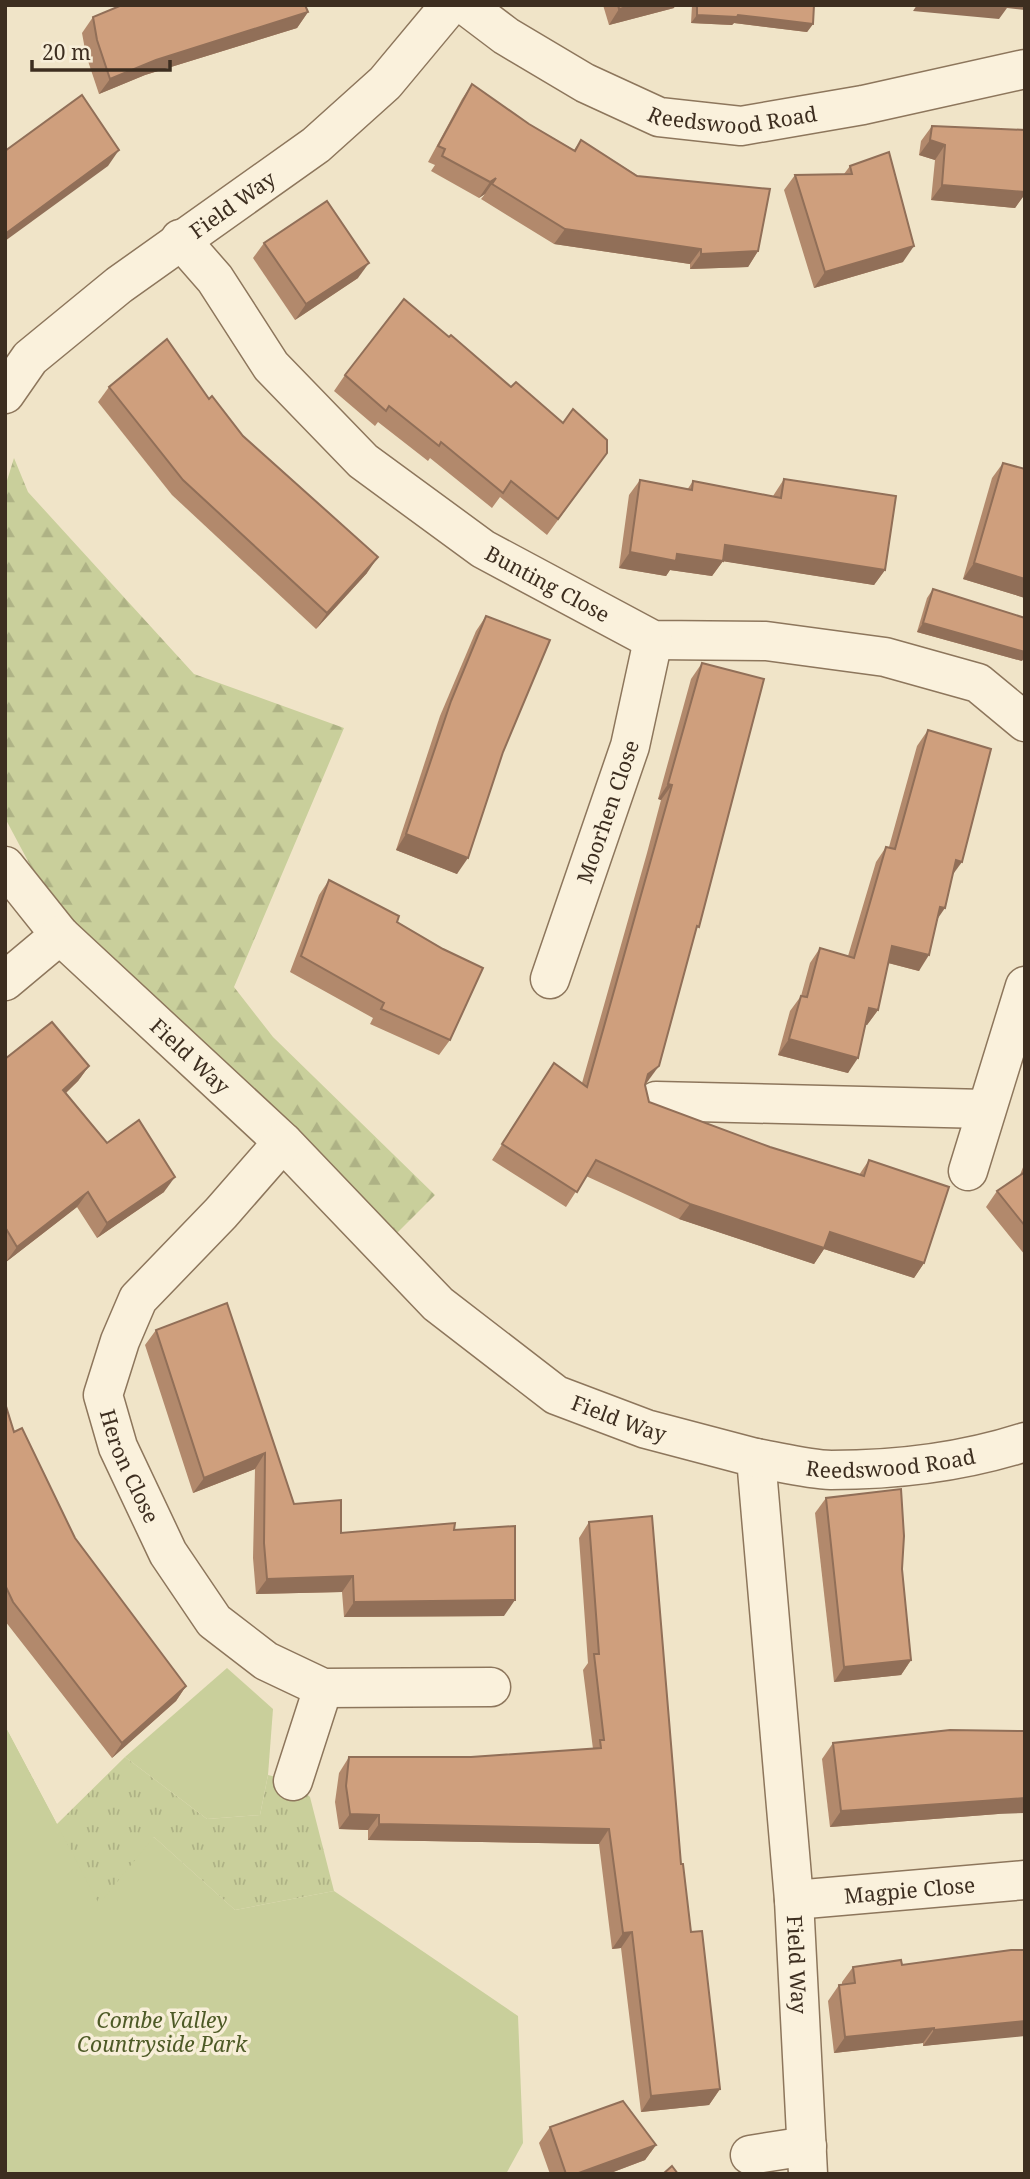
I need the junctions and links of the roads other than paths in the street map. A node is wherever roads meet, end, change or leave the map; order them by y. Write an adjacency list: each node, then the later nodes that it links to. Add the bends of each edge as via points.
1 (450, 5): 4 (street, Field Way, via 386,83 316,145)
2 (465, 5): 3 (street, Reedswood Road, via 506,36 585,83 659,117 741,126)
3 (1025, 69)
4 (180, 239): 5 (street, Field Way, via 30,358); 6 (street, Bunting Close, via 215,279 271,366 363,461 484,549)
5 (5, 394)
6 (653, 640): 7 (street, Bunting Close, via 766,642 885,657 978,683); 10 (street, Moorhen Close, via 630,746)
7 (1025, 722)
8 (5, 866): 9 (street, Field Way)
9 (60, 935): 11 (street); 15 (street, Field Way)
10 (550, 979)
11 (5, 981)
12 (1025, 986): 14 (street)
13 (656, 1101): 14 (street)
14 (985, 1109): 16 (street)
15 (283, 1142): 18 (street, Field Way, via 438,1304 556,1395 646,1429); 20 (street, Heron Close, via 138,1299 103,1395 118,1447 168,1553 214,1621 266,1661)
16 (968, 1171)
17 (1025, 1443): 18 (street, Reedswood Road, via 928,1464 830,1470)
18 (756, 1458): 23 (street, Field Way)
19 (491, 1687): 20 (street, Heron Close)
20 (323, 1688): 21 (street)
21 (293, 1781)
22 (1025, 1880): 23 (street, Magpie Close)
23 (794, 1900): 25 (street, Field Way)
24 (750, 2155): 25 (street, Field Way)
25 (808, 2160)

